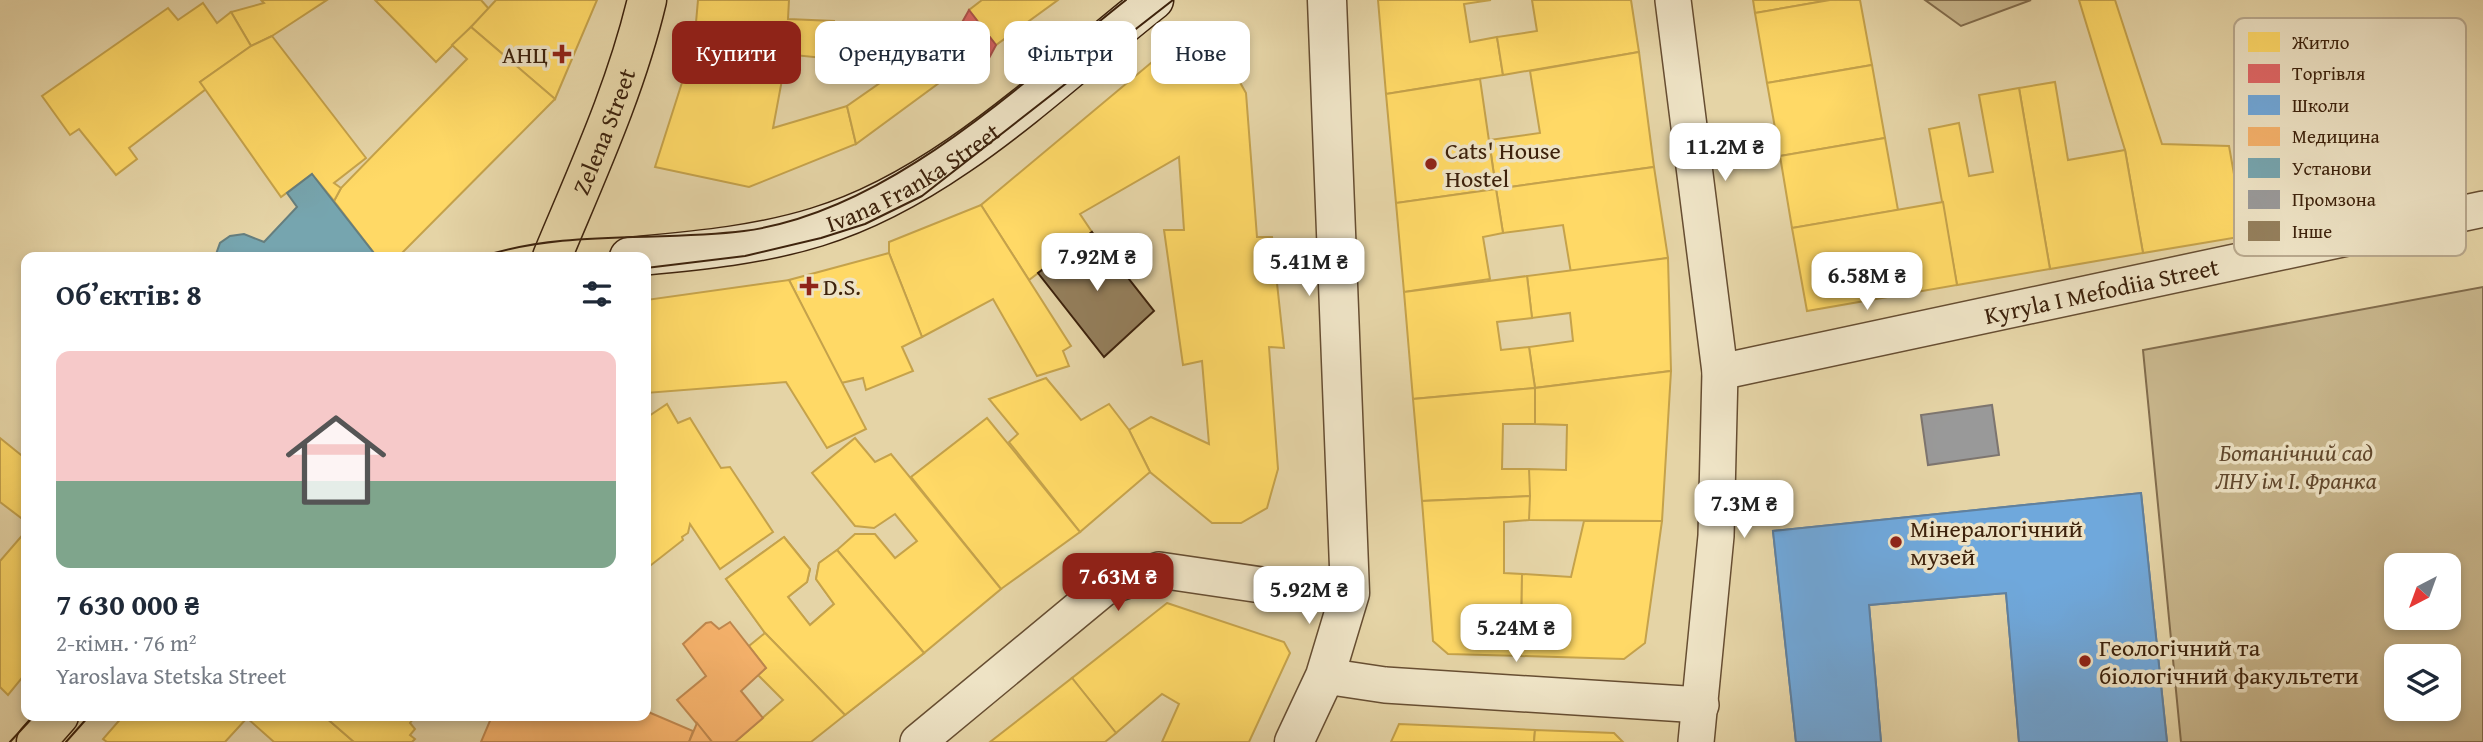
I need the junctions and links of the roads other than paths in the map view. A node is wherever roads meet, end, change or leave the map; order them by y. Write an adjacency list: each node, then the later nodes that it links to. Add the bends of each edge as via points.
1 (647, 0): 5 (main road, Zelena Street, via 618,96)
2 (1154, 0): 6 (street, Ivana Franka Street, via 932,173 860,212 817,228 743,245)
3 (1327, 0): 9 (street)
4 (1673, 0): 8 (street)
5 (554, 252)
6 (651, 255)
7 (2263, 256): 8 (street, Kyryla I Mefodiia Street)
8 (1720, 372): 11 (street, via 1716,536)
9 (1350, 593): 10 (street); 14 (street, via 1309,592 1159,570 1104,588)
10 (1325, 676): 11 (street, via 1385,685); 15 (street)
11 (1701, 705): 16 (street)
12 (55, 721): 13 (main road)
13 (36, 742)
14 (918, 742)
15 (1294, 742)
16 (1696, 742)

